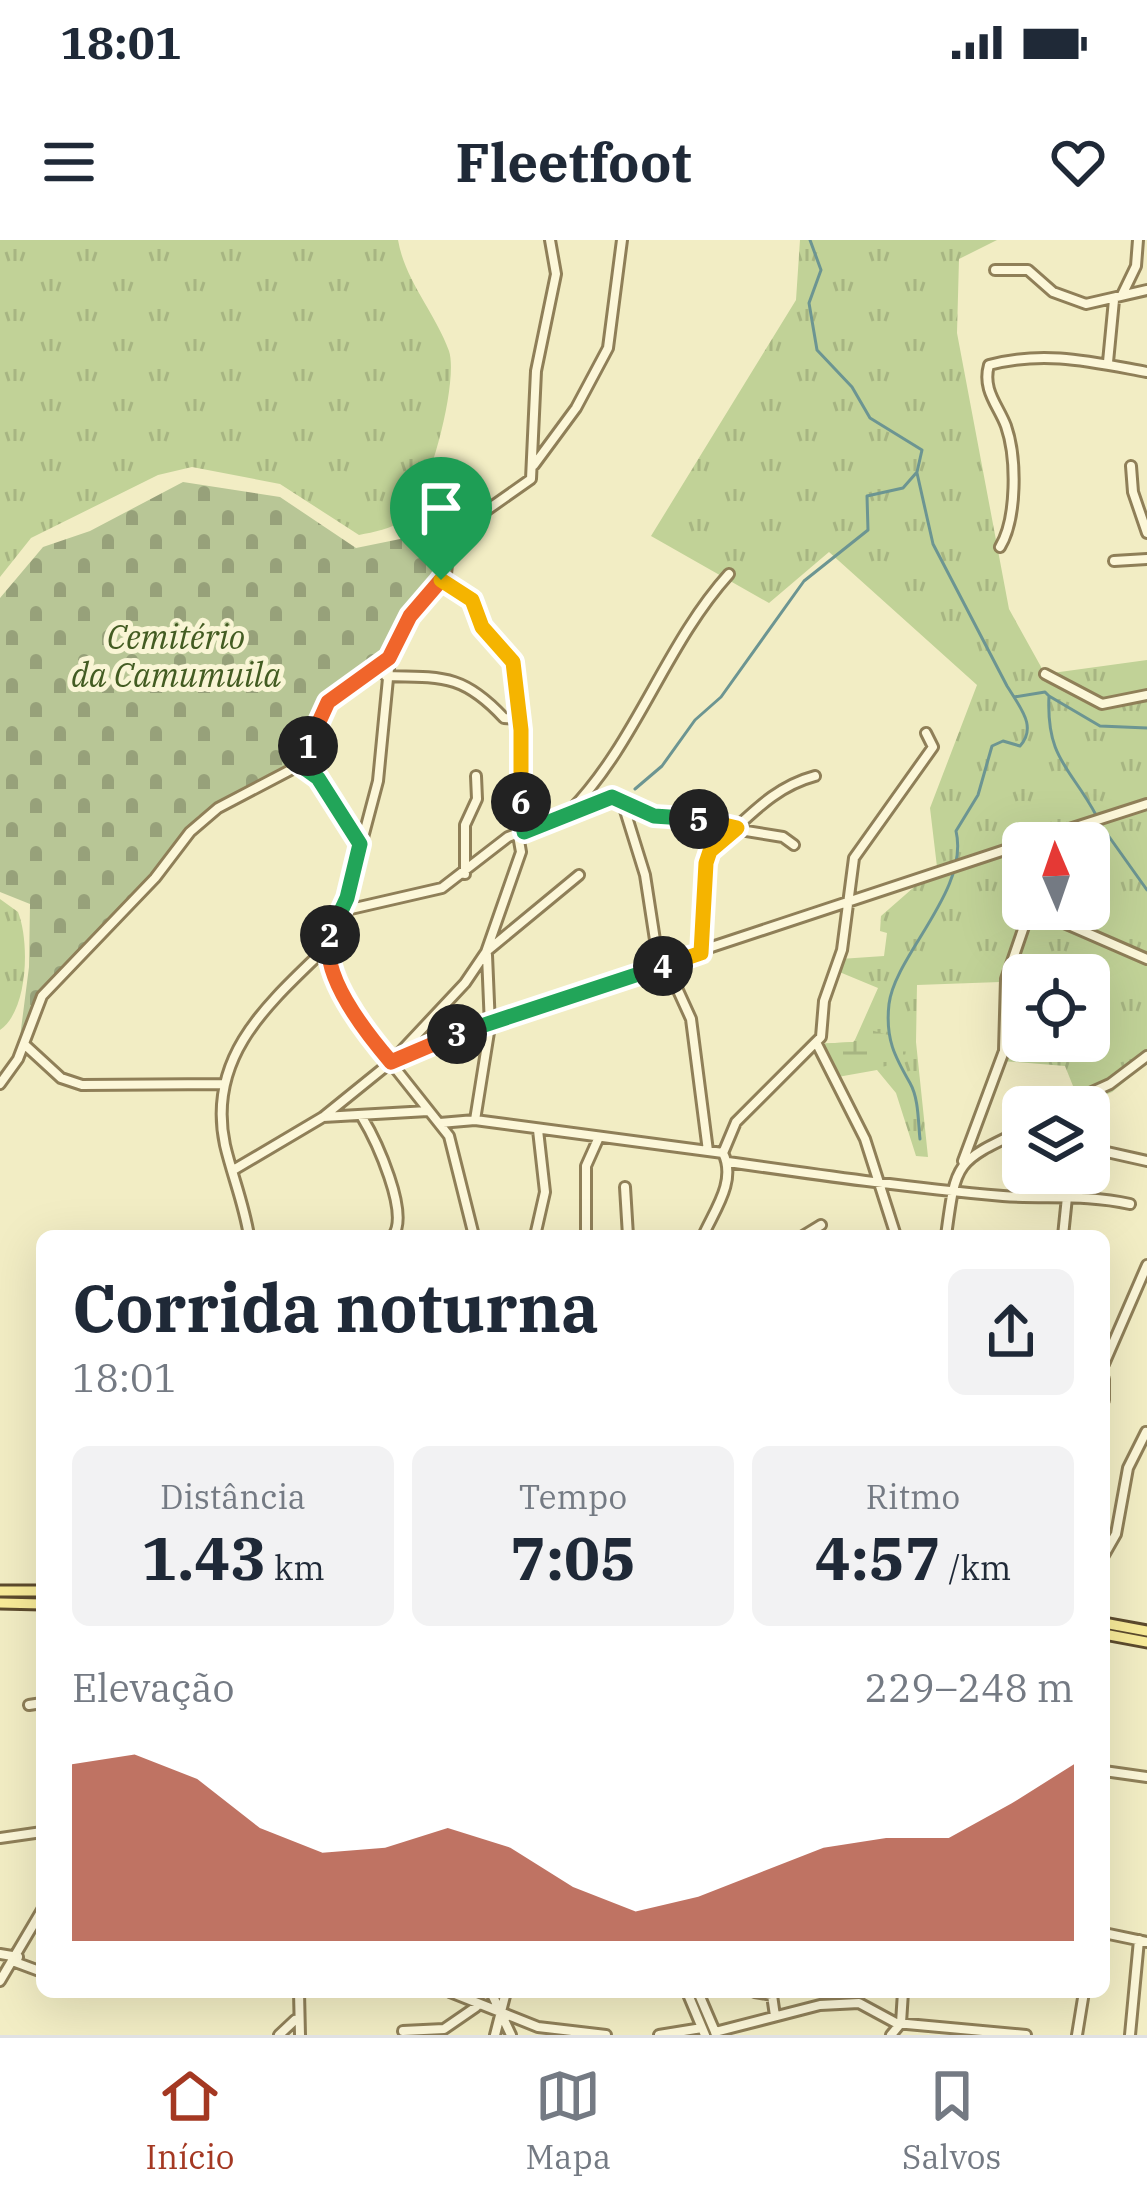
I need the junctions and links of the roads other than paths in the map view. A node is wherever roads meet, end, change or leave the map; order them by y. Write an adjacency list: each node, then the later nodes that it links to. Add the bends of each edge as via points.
1 (550, 240): 9 (street, via 556,274 536,371)
2 (622, 240): 9 (street, via 608,348)
3 (1138, 240): 6 (street, via 1136,266)
4 (995, 270): 6 (street, via 1028,270 1053,292 1086,304)
5 (1147, 290): 6 (street)
6 (1118, 298): 7 (street)
7 (1108, 362): 8 (street); 12 (street, via 1042,356 986,370 1008,437 1012,518)
8 (1147, 372)
9 (533, 466): 16 (street, via 522,489 450,536)
10 (1131, 466): 11 (street)
11 (1147, 533)
12 (1000, 547)
13 (1147, 559): 14 (street)
14 (1114, 562)
15 (729, 574): 28 (street, via 691,622 608,770)
16 (441, 580): 17 (street); 21 (street, via 472,600 482,627 510,656)
17 (389, 658): 19 (street); 23 (street, via 328,702)
18 (1045, 674): 20 (street, via 1102,704)
19 (386, 676): 21 (street, via 459,681 483,692 504,718); 32 (street, via 378,781)
20 (1147, 695)
21 (520, 719): 31 (street)
22 (926, 733): 37 (street, via 933,747 854,858)
23 (300, 765): 32 (street, via 318,778); 47 (street, via 200,821 42,996)
24 (476, 776): 35 (street)
25 (815, 776): 30 (street, via 785,784)
26 (621, 799): 28 (street); 30 (street, via 654,816); 45 (street, via 655,940)
27 (1147, 804): 29 (street)
28 (569, 812): 31 (street)
29 (1094, 822)
30 (737, 828): 33 (street); 43 (street, via 706,863)
31 (521, 834): 35 (street); 42 (street)
32 (360, 844): 38 (street)
33 (794, 845)
34 (1002, 852): 37 (street)
35 (465, 875): 38 (street, via 429,892)
36 (579, 875): 42 (street)
37 (847, 904): 43 (street); 48 (street)
38 (340, 912): 41 (street)
39 (1024, 930): 65 (street, via 1006,979 1002,1061)
40 (1080, 930): 44 (street)
41 (328, 946): 50 (street, via 353,1015); 52 (street, via 235,1049)
42 (486, 952): 46 (street); 50 (street)
43 (701, 953): 45 (street)
44 (1147, 959)
45 (670, 964): 46 (street); 62 (street, via 691,1019)
46 (490, 1026): 50 (street); 57 (street)
47 (24, 1044): 51 (street); 52 (street, via 61,1078 82,1085)
48 (816, 1044): 64 (street, via 746,1111); 68 (street)
49 (1147, 1056): 53 (street)
50 (393, 1060): 54 (street); 56 (street)
51 (0, 1084)
52 (223, 1084): 67 (street, via 225,1147)
53 (1106, 1086)
54 (429, 1111): 55 (street); 58 (street)
55 (361, 1116): 56 (street); 75 (street, via 379,1145)
56 (323, 1117): 67 (street)
57 (475, 1120): 58 (street); 59 (street)
58 (440, 1124): 76 (street)
59 (538, 1130): 60 (street); 77 (street, via 545,1192)
60 (599, 1137): 62 (street); 78 (street, via 586,1166)
61 (1002, 1142): 65 (street)
62 (708, 1151): 64 (street)
63 (1110, 1153): 66 (street)
64 (725, 1158): 68 (street); 80 (street, via 723,1202)
65 (963, 1161): 70 (street)
66 (1147, 1161)
67 (235, 1169): 74 (street)
68 (881, 1183): 70 (street); 82 (street)
69 (625, 1187): 79 (street)
70 (952, 1187): 71 (street); 83 (street)
71 (1067, 1197): 72 (street); 84 (street)
72 (1130, 1204)
73 (821, 1226): 81 (street)
74 (248, 1230)
75 (396, 1230)
76 (473, 1230)
77 (537, 1230)
78 (586, 1230)
79 (628, 1230)
80 (707, 1230)
81 (814, 1230)
82 (894, 1230)
83 (947, 1230)
84 (1064, 1230)
85 (1147, 1265): 86 (street)
86 (1110, 1350)
87 (1146, 1432): 88 (street)
88 (1110, 1544)
89 (0, 1591): 90 (main road)
90 (36, 1592)
91 (0, 1603): 92 (main road)
92 (36, 1604)
93 (1110, 1624): 94 (main road)
94 (1147, 1631)
95 (1110, 1635): 96 (main road)
96 (1147, 1642)
97 (36, 1704): 98 (street)
98 (29, 1705)
99 (1110, 1773): 100 (street)
100 (1147, 1777)
101 (36, 1833): 102 (street)
102 (0, 1838)
103 (36, 1922): 107 (street)
104 (1110, 1935): 105 (street)
105 (1143, 1941): 135 (street)
106 (0, 1954): 107 (street)
107 (17, 1959): 108 (street); 109 (street)
108 (36, 1969)
109 (0, 1981)
110 (298, 1998): 122 (street)
111 (460, 1998): 119 (street)
112 (494, 1998): 120 (street)
113 (505, 1998): 120 (street)
114 (690, 1998): 125 (street)
115 (700, 1998): 125 (street)
116 (773, 1998): 121 (street)
117 (903, 1998): 123 (street)
118 (1083, 1998): 134 (street)
119 (476, 2007): 120 (street); 124 (street, via 443,2029)
120 (502, 2012): 128 (street); 129 (street); 130 (street, via 538,2027)
121 (775, 2016): 123 (street, via 859,2003); 125 (street)
122 (296, 2018): 126 (street); 127 (street)
123 (901, 2023): 132 (street); 133 (street)
124 (403, 2031)
125 (709, 2033): 131 (street)
126 (279, 2035)
127 (300, 2035)
128 (495, 2035)
129 (511, 2035)
130 (606, 2035)
131 (659, 2035)
132 (891, 2035)
133 (1026, 2035)
134 (1077, 2035)
135 (1130, 2035)

